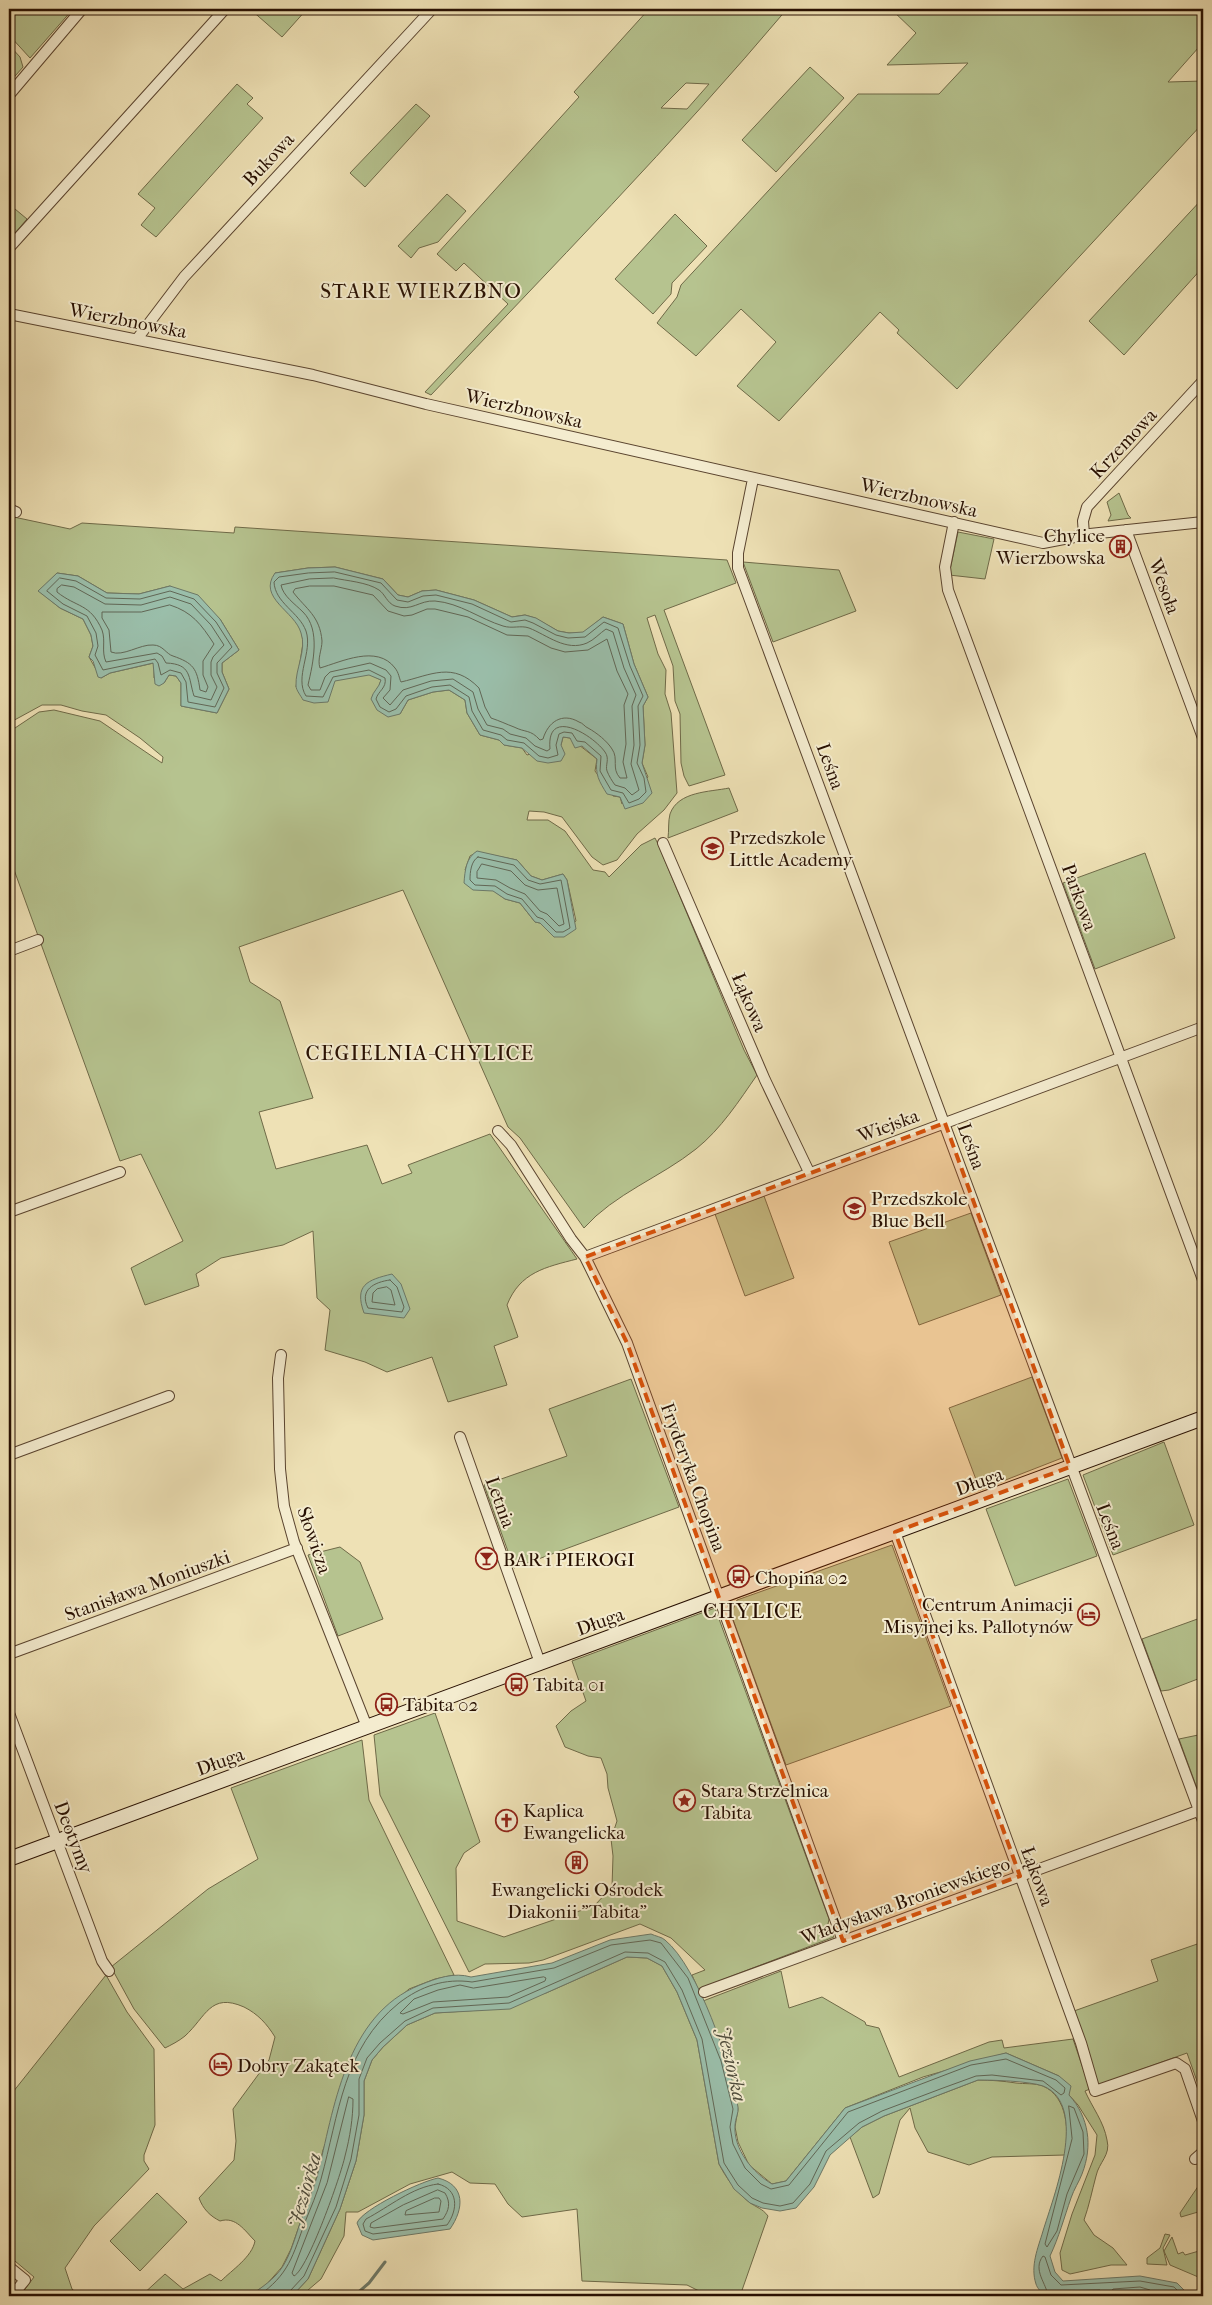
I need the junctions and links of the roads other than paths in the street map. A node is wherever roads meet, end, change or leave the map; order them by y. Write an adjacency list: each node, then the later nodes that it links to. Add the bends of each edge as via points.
1 (82, 9): 4 (street)
2 (225, 9): 5 (street)
3 (432, 9): 7 (street, Bukowa, via 184,277)
4 (9, 95)
5 (9, 248)
6 (9, 314): 7 (street, Wierzbnowska)
7 (137, 339): 9 (street, Wierzbnowska, via 313,375)
8 (1203, 381): 13 (street, Krzemowa, via 1087,507)
9 (753, 479): 10 (street, Wierzbnowska); 20 (street, Leśna, via 738,568)
10 (954, 522): 13 (street, Wierzbnowska, via 1043,543); 19 (street, Parkowa, via 945,567 948,590)
11 (1203, 522): 12 (street, Wierzbnowska)
12 (1126, 530): 13 (street, Wierzbnowska); 14 (street, Wesoła)
13 (1084, 535)
14 (1203, 738)
15 (663, 844): 23 (street, Łąkowa, via 765,1080)
16 (38, 940): 17 (street)
17 (9, 951)
18 (1203, 1027): 19 (street, Wiejska)
19 (1120, 1057): 20 (street, Wiejska); 26 (street, Parkowa)
20 (945, 1123): 23 (street, Wiejska); 32 (street, Leśna)
21 (498, 1131): 25 (street, Fryderyka Chopina, via 511,1145)
22 (120, 1172): 24 (street)
23 (809, 1172): 25 (street, Wiejska)
24 (9, 1212)
25 (585, 1257): 35 (street, Fryderyka Chopina, via 627,1344)
26 (1203, 1280)
27 (281, 1355): 34 (street, Słowicza, via 278,1378 280,1469 284,1506)
28 (169, 1396): 31 (street)
29 (1203, 1418): 32 (street, Długa)
30 (460, 1437): 37 (street, Letnia)
31 (9, 1455)
32 (1070, 1467): 33 (street, Długa); 40 (street, Leśna)
33 (895, 1532): 35 (street, Długa); 44 (street, Łąkowa)
34 (297, 1548): 36 (street, Stanisława Moniuszki); 39 (street, Słowicza)
35 (719, 1597): 37 (street, Długa); 45 (street, Fryderyka Chopina)
36 (9, 1654)
37 (540, 1663): 39 (street, Długa)
38 (9, 1713): 42 (street, Deotymy)
39 (367, 1727): 42 (street, Długa)
40 (1201, 1810): 41 (street, Leśna); 44 (street, Władysława Broniewskiego)
41 (1203, 1821)
42 (57, 1841): 43 (street, Długa); 46 (street, Deotymy, via 102,1961)
43 (9, 1859)
44 (1020, 1876): 45 (street, Władysława Broniewskiego); 48 (street, Łąkowa, via 1095,2091 1176,2063 1185,2069)
45 (843, 1941): 47 (street, Władysława Broniewskiego)
46 (109, 1971)
47 (704, 1992)
48 (1203, 2121)
49 (1203, 2152): 50 (street)
50 (1195, 2159)
51 (9, 2267): 52 (street, via 25,2280)
52 (12, 2296)

